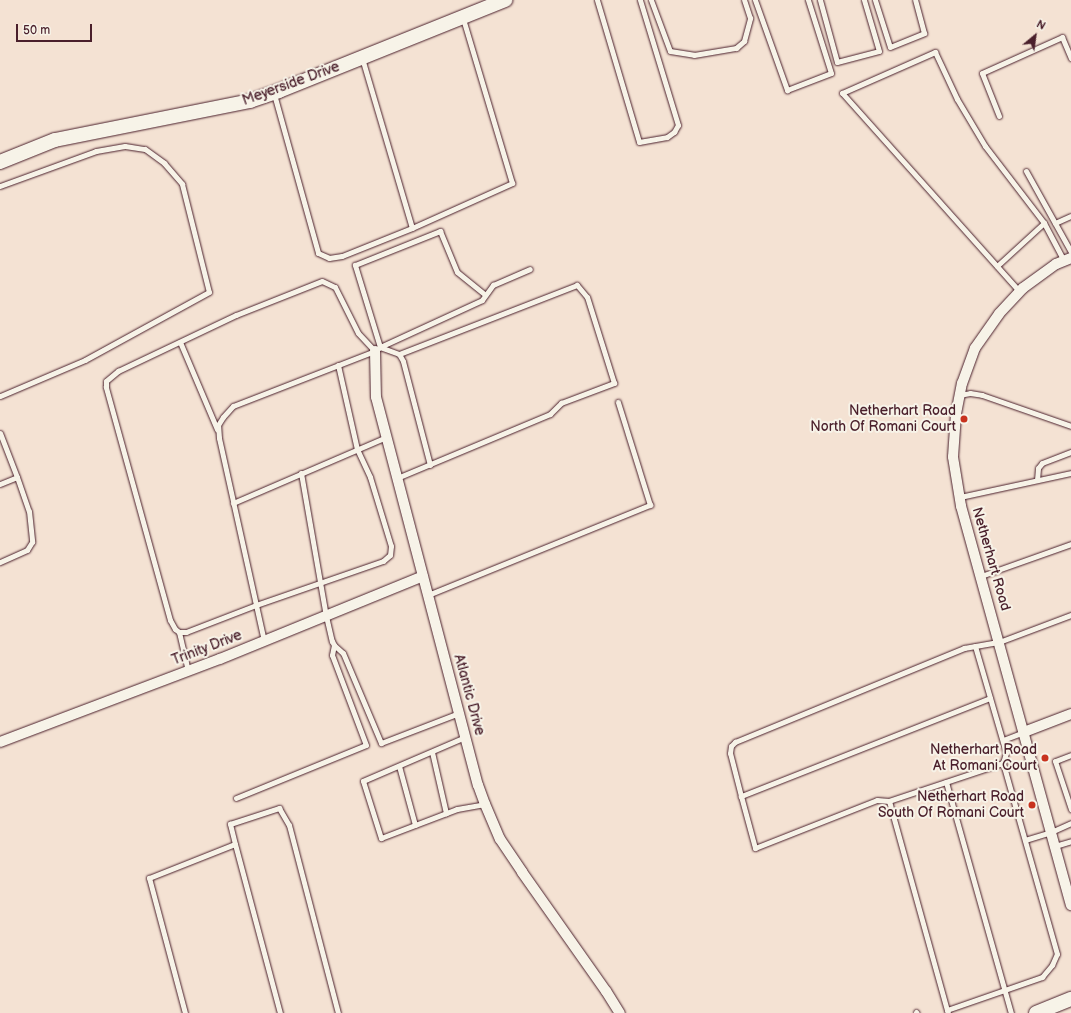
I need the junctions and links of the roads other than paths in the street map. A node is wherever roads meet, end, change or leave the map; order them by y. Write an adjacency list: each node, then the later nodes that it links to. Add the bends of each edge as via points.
1 (504, 0): 12 (street, Meyerside Drive)
2 (597, 0): 3 (lane, via 639,142 667,137 678,125)
3 (640, 0)
4 (652, 0): 5 (lane, via 670,51 694,55 736,48 744,41 750,18)
5 (744, 0)
6 (756, 0): 7 (lane, via 787,90 831,73)
7 (808, 0)
8 (820, 0): 9 (lane, via 837,62 879,51)
9 (864, 0)
10 (875, 0): 11 (lane, via 890,47 924,33)
11 (915, 0)
12 (463, 17): 13 (street, Meyerside Drive); 23 (lane, via 512,183)
13 (361, 57): 15 (street, Meyerside Drive); 23 (lane)
14 (1071, 58): 16 (lane, via 1062,37 982,73)
15 (274, 93): 17 (street, Meyerside Drive, via 250,101 55,140); 23 (lane, via 318,253 329,258 342,256)
16 (999, 116)
17 (0, 162)
18 (1026, 171): 22 (lane)
19 (0, 186): 35 (lane, via 96,152 125,146 145,149 164,163 182,184 209,292 85,360)
20 (1071, 216): 22 (lane)
21 (1044, 222): 25 (lane); 26 (lane); 26 (lane, via 985,146 957,100 935,52 842,93)
22 (1056, 223): 24 (lane)
23 (412, 228)
24 (1071, 252)
25 (1068, 259): 28 (street, Netherhart Road, via 1056,264)
26 (997, 266): 28 (lane)
27 (530, 269): 29 (lane, via 493,285)
28 (1020, 292): 34 (street, Netherhart Road, via 999,314 975,348)
29 (486, 295): 31 (lane, via 482,300); 31 (lane, via 457,272 440,231 355,266)
30 (180, 342): 31 (lane, via 236,315 322,281 335,286 358,334); 38 (lane); 61 (lane, via 118,371 106,381 170,620)
31 (377, 349): 32 (lane); 33 (lane); 40 (street, Atlantic Drive, via 376,397)
32 (399, 354): 43 (lane); 43 (lane, via 577,285 587,297 614,383 561,403 550,414)
33 (338, 365): 38 (lane, via 233,406 218,425); 41 (lane)
34 (959, 395): 37 (lane, via 982,395); 50 (street, Netherhart Road, via 953,457)
35 (0, 396)
36 (618, 402): 57 (lane, via 650,506)
37 (1071, 426)
38 (218, 432): 51 (lane)
39 (0, 433): 46 (lane)
40 (386, 437): 41 (lane); 47 (street, Atlantic Drive)
41 (357, 449): 44 (lane); 56 (lane, via 370,477 391,546 390,555 383,562)
42 (1071, 452): 48 (lane, via 1042,463 1038,468)
43 (430, 465): 47 (lane)
44 (301, 473): 51 (lane); 56 (lane)
45 (1071, 473): 48 (lane)
46 (17, 477): 49 (lane); 53 (lane, via 29,511 32,542 27,550)
47 (397, 478): 54 (street, Atlantic Drive)
48 (1037, 480): 50 (lane)
49 (0, 484)
50 (960, 497): 55 (street, Netherhart Road)
51 (233, 503): 58 (lane)
52 (1071, 544): 55 (lane)
53 (0, 562)
54 (423, 576): 57 (street, Atlantic Drive); 60 (street, Trinity Drive)
55 (981, 576): 63 (street, Netherhart Road)
56 (320, 583): 58 (lane); 60 (lane)
57 (428, 595): 68 (street, Atlantic Drive)
58 (256, 605): 61 (lane, via 186,632); 62 (lane)
59 (1071, 615): 63 (lane)
60 (326, 616): 62 (street, Trinity Drive); 64 (lane)
61 (179, 632): 66 (lane)
62 (264, 641): 66 (street, Trinity Drive)
63 (999, 642): 65 (lane); 70 (street, Netherhart Road)
64 (334, 646): 68 (lane, via 343,653 381,743); 80 (lane, via 332,655 366,745)
65 (975, 646): 67 (lane); 79 (lane, via 964,648 735,742 730,753)
66 (188, 671): 73 (street, Trinity Drive)
67 (990, 698): 72 (lane); 79 (lane)
68 (459, 713): 71 (street, Atlantic Drive)
69 (1071, 714): 70 (street)
70 (1024, 732): 72 (lane); 87 (street, Netherhart Road)
71 (466, 737): 74 (lane); 82 (street, Atlantic Drive)
72 (1003, 740): 76 (lane, via 1006,752)
73 (0, 742)
74 (432, 752): 77 (lane); 84 (lane)
75 (1071, 754): 83 (lane, via 1055,761)
76 (1003, 763): 78 (lane); 88 (lane)
77 (399, 766): 86 (lane); 86 (lane, via 363,781 381,838)
78 (946, 782): 81 (lane); 93 (lane)
79 (741, 796): 81 (lane, via 755,848 877,800)
80 (236, 798)
81 (889, 801): 96 (lane)
82 (485, 804): 84 (lane); 100 (street, Atlantic Drive, via 500,839)
83 (1071, 809)
84 (446, 813): 86 (lane)
85 (1071, 823): 87 (lane)
86 (415, 825)
87 (1051, 832): 88 (lane); 91 (street, Netherhart Road)
88 (1025, 840): 93 (lane, via 1057,954 1042,978)
89 (1071, 841): 91 (lane)
90 (235, 844): 97 (lane, via 150,878); 98 (lane); 99 (lane, via 230,824 279,808 289,824)
91 (1055, 846): 92 (street, Netherhart Road)
92 (1071, 905)
93 (1003, 991): 96 (lane); 101 (lane)
94 (1071, 999): 95 (street)
95 (1051, 1010): 102 (street)
96 (947, 1012)
97 (185, 1013)
98 (280, 1013)
99 (338, 1013)
100 (620, 1013)
101 (1011, 1013)
102 (1036, 1013)

